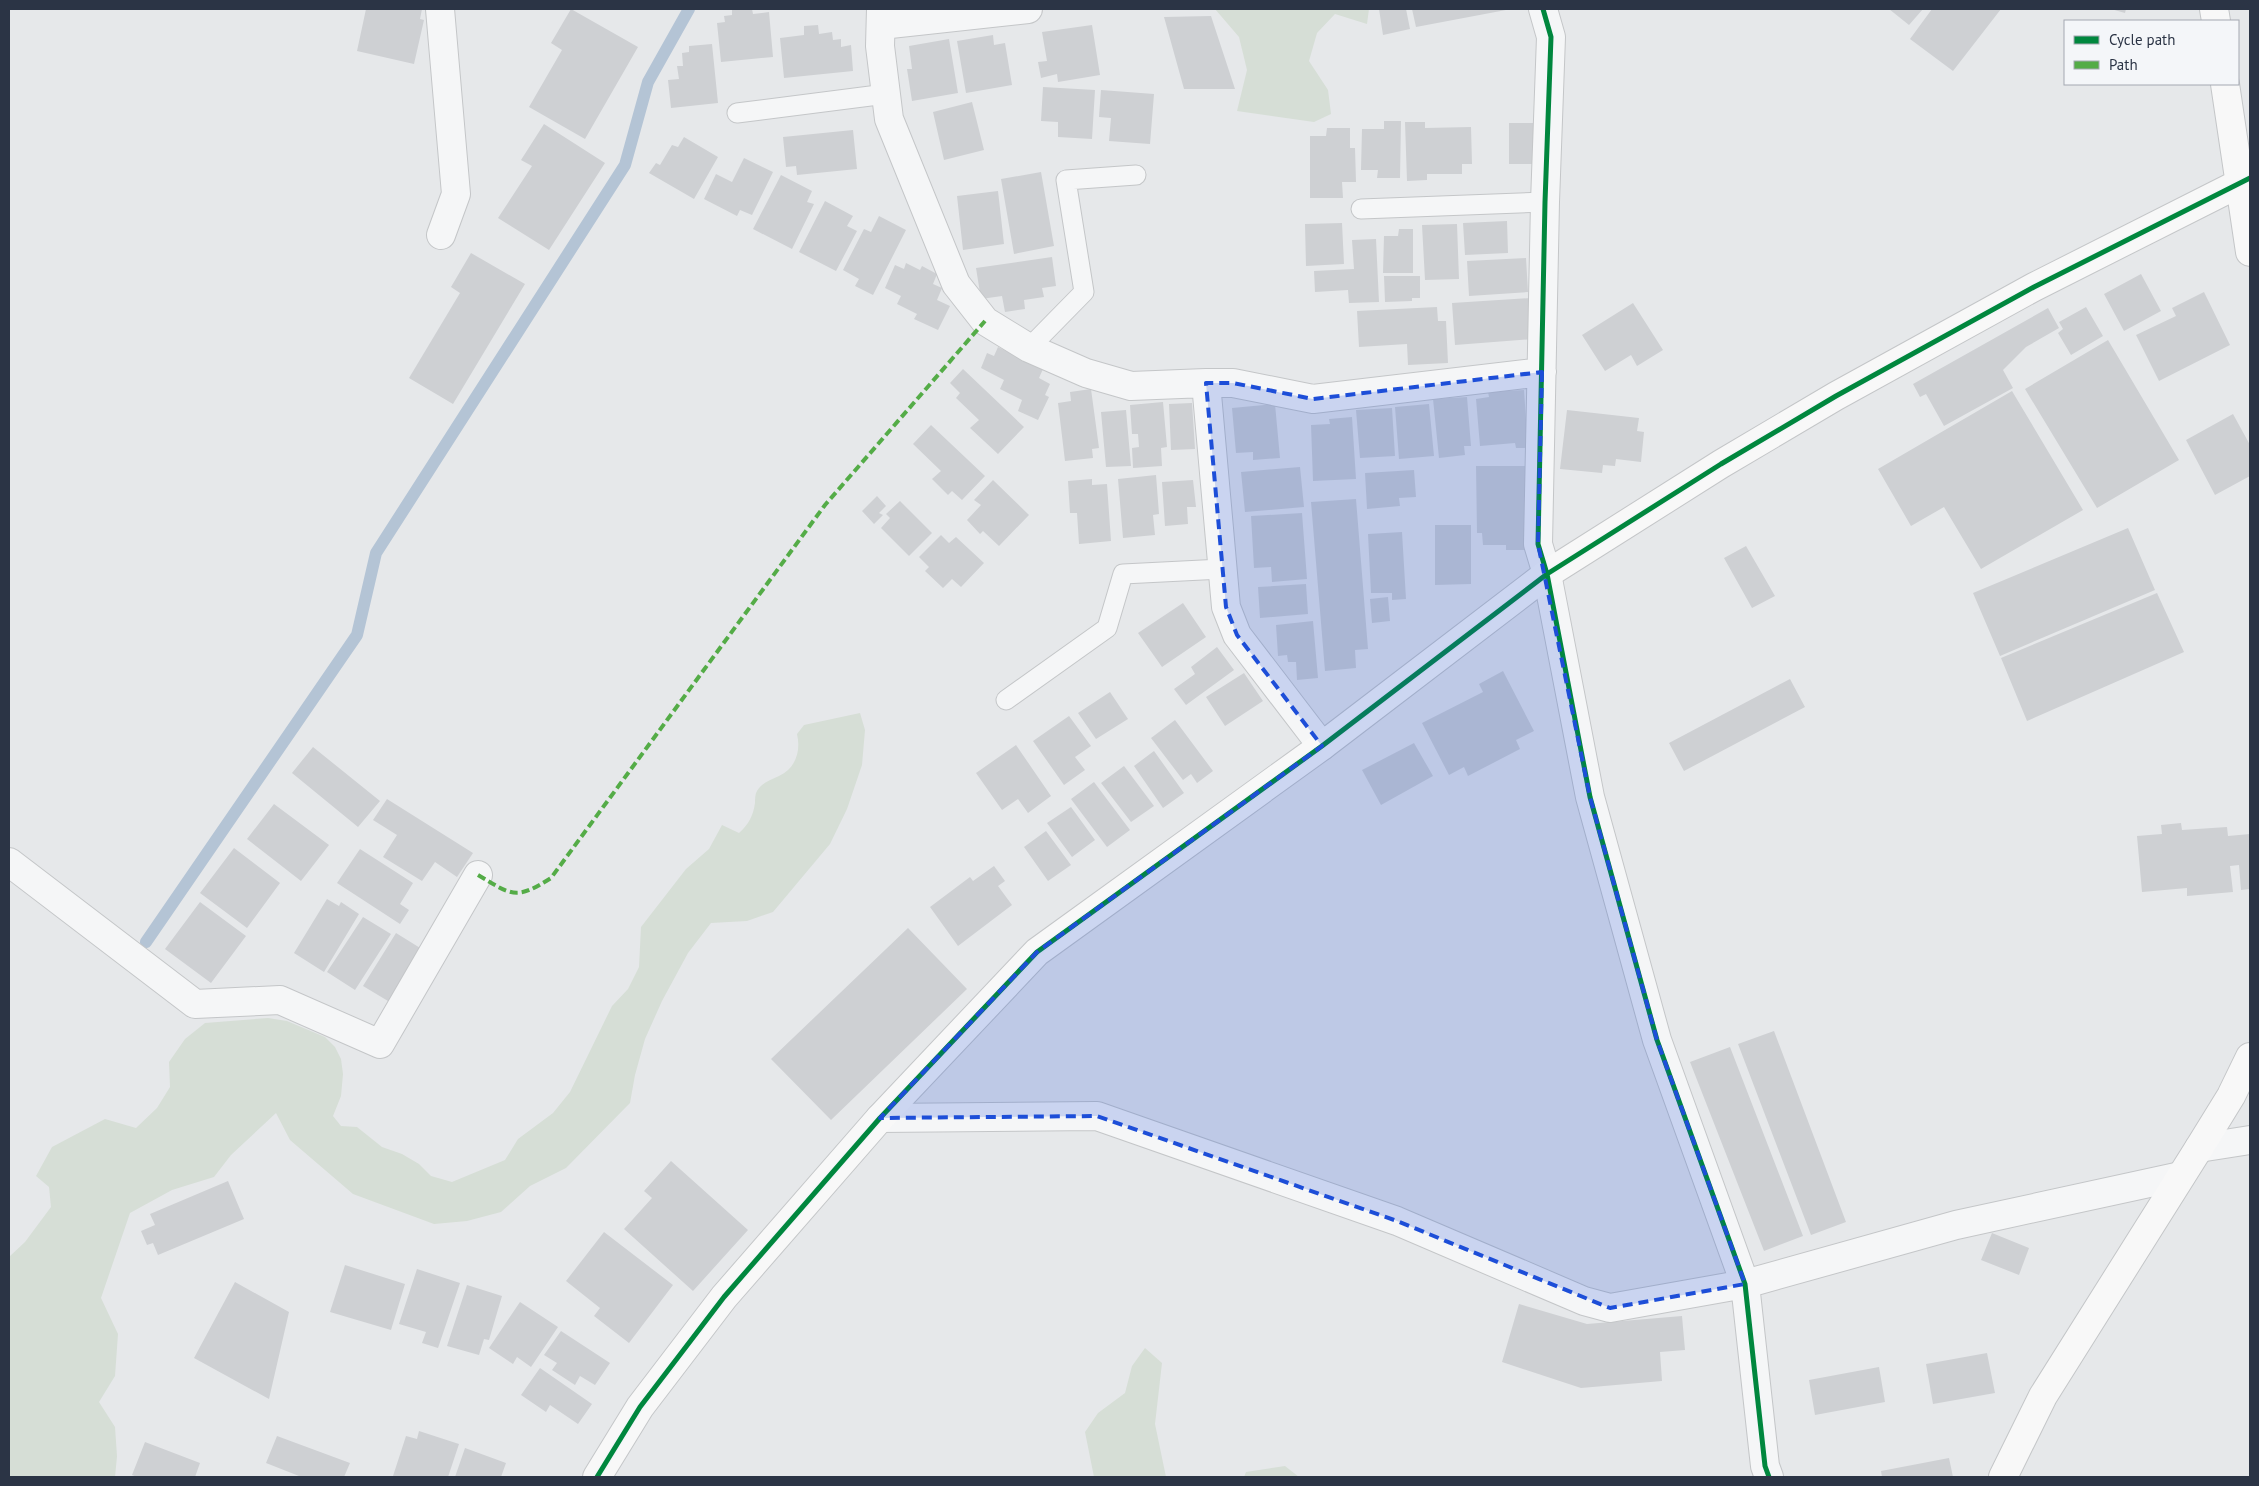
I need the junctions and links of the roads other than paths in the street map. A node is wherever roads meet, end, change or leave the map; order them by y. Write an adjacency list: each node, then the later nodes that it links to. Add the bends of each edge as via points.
1 (440, 9): 12 (street, via 456,194)
2 (1028, 9): 4 (street)
3 (1543, 9): 10 (street, via 1551,37)
4 (881, 17): 6 (street, via 880,46)
5 (2226, 85): 9 (street)
6 (886, 94): 7 (lane); 14 (street, via 889,119 956,284 985,322)
7 (737, 113)
8 (1136, 175): 14 (lane, via 1066,180 1084,292)
9 (2246, 180): 13 (street); 18 (street, via 2034,287 1836,396)
10 (1545, 202): 11 (lane); 15 (street)
11 (1361, 208)
12 (441, 235)
13 (2250, 252)
14 (1029, 348): 16 (street, via 1086,373 1131,386)
15 (1542, 372): 16 (street, via 1313,399 1233,383); 18 (street, via 1538,544)
16 (1206, 383): 17 (street)
17 (1222, 569): 19 (lane, via 1124,574 1107,628); 20 (street, via 1226,607 1237,635)
18 (1546, 574): 20 (street); 28 (street, via 1590,797 1657,1040)
19 (1006, 700)
20 (1322, 746): 24 (street, via 1037,952)
21 (9, 862): 22 (street, via 195,1004 280,1000 380,1044)
22 (478, 875)
23 (2250, 1057): 26 (street)
24 (880, 1118): 28 (street, via 1097,1116 1397,1222 1584,1301 1610,1308); 29 (street, via 724,1297 640,1407)
25 (2250, 1140): 26 (street)
26 (2200, 1148): 27 (street)
27 (2181, 1176): 28 (street, via 1956,1225); 31 (street, via 2043,1396)
28 (1745, 1284): 30 (street)
29 (597, 1477)
30 (1768, 1477)
31 (2003, 1477)

